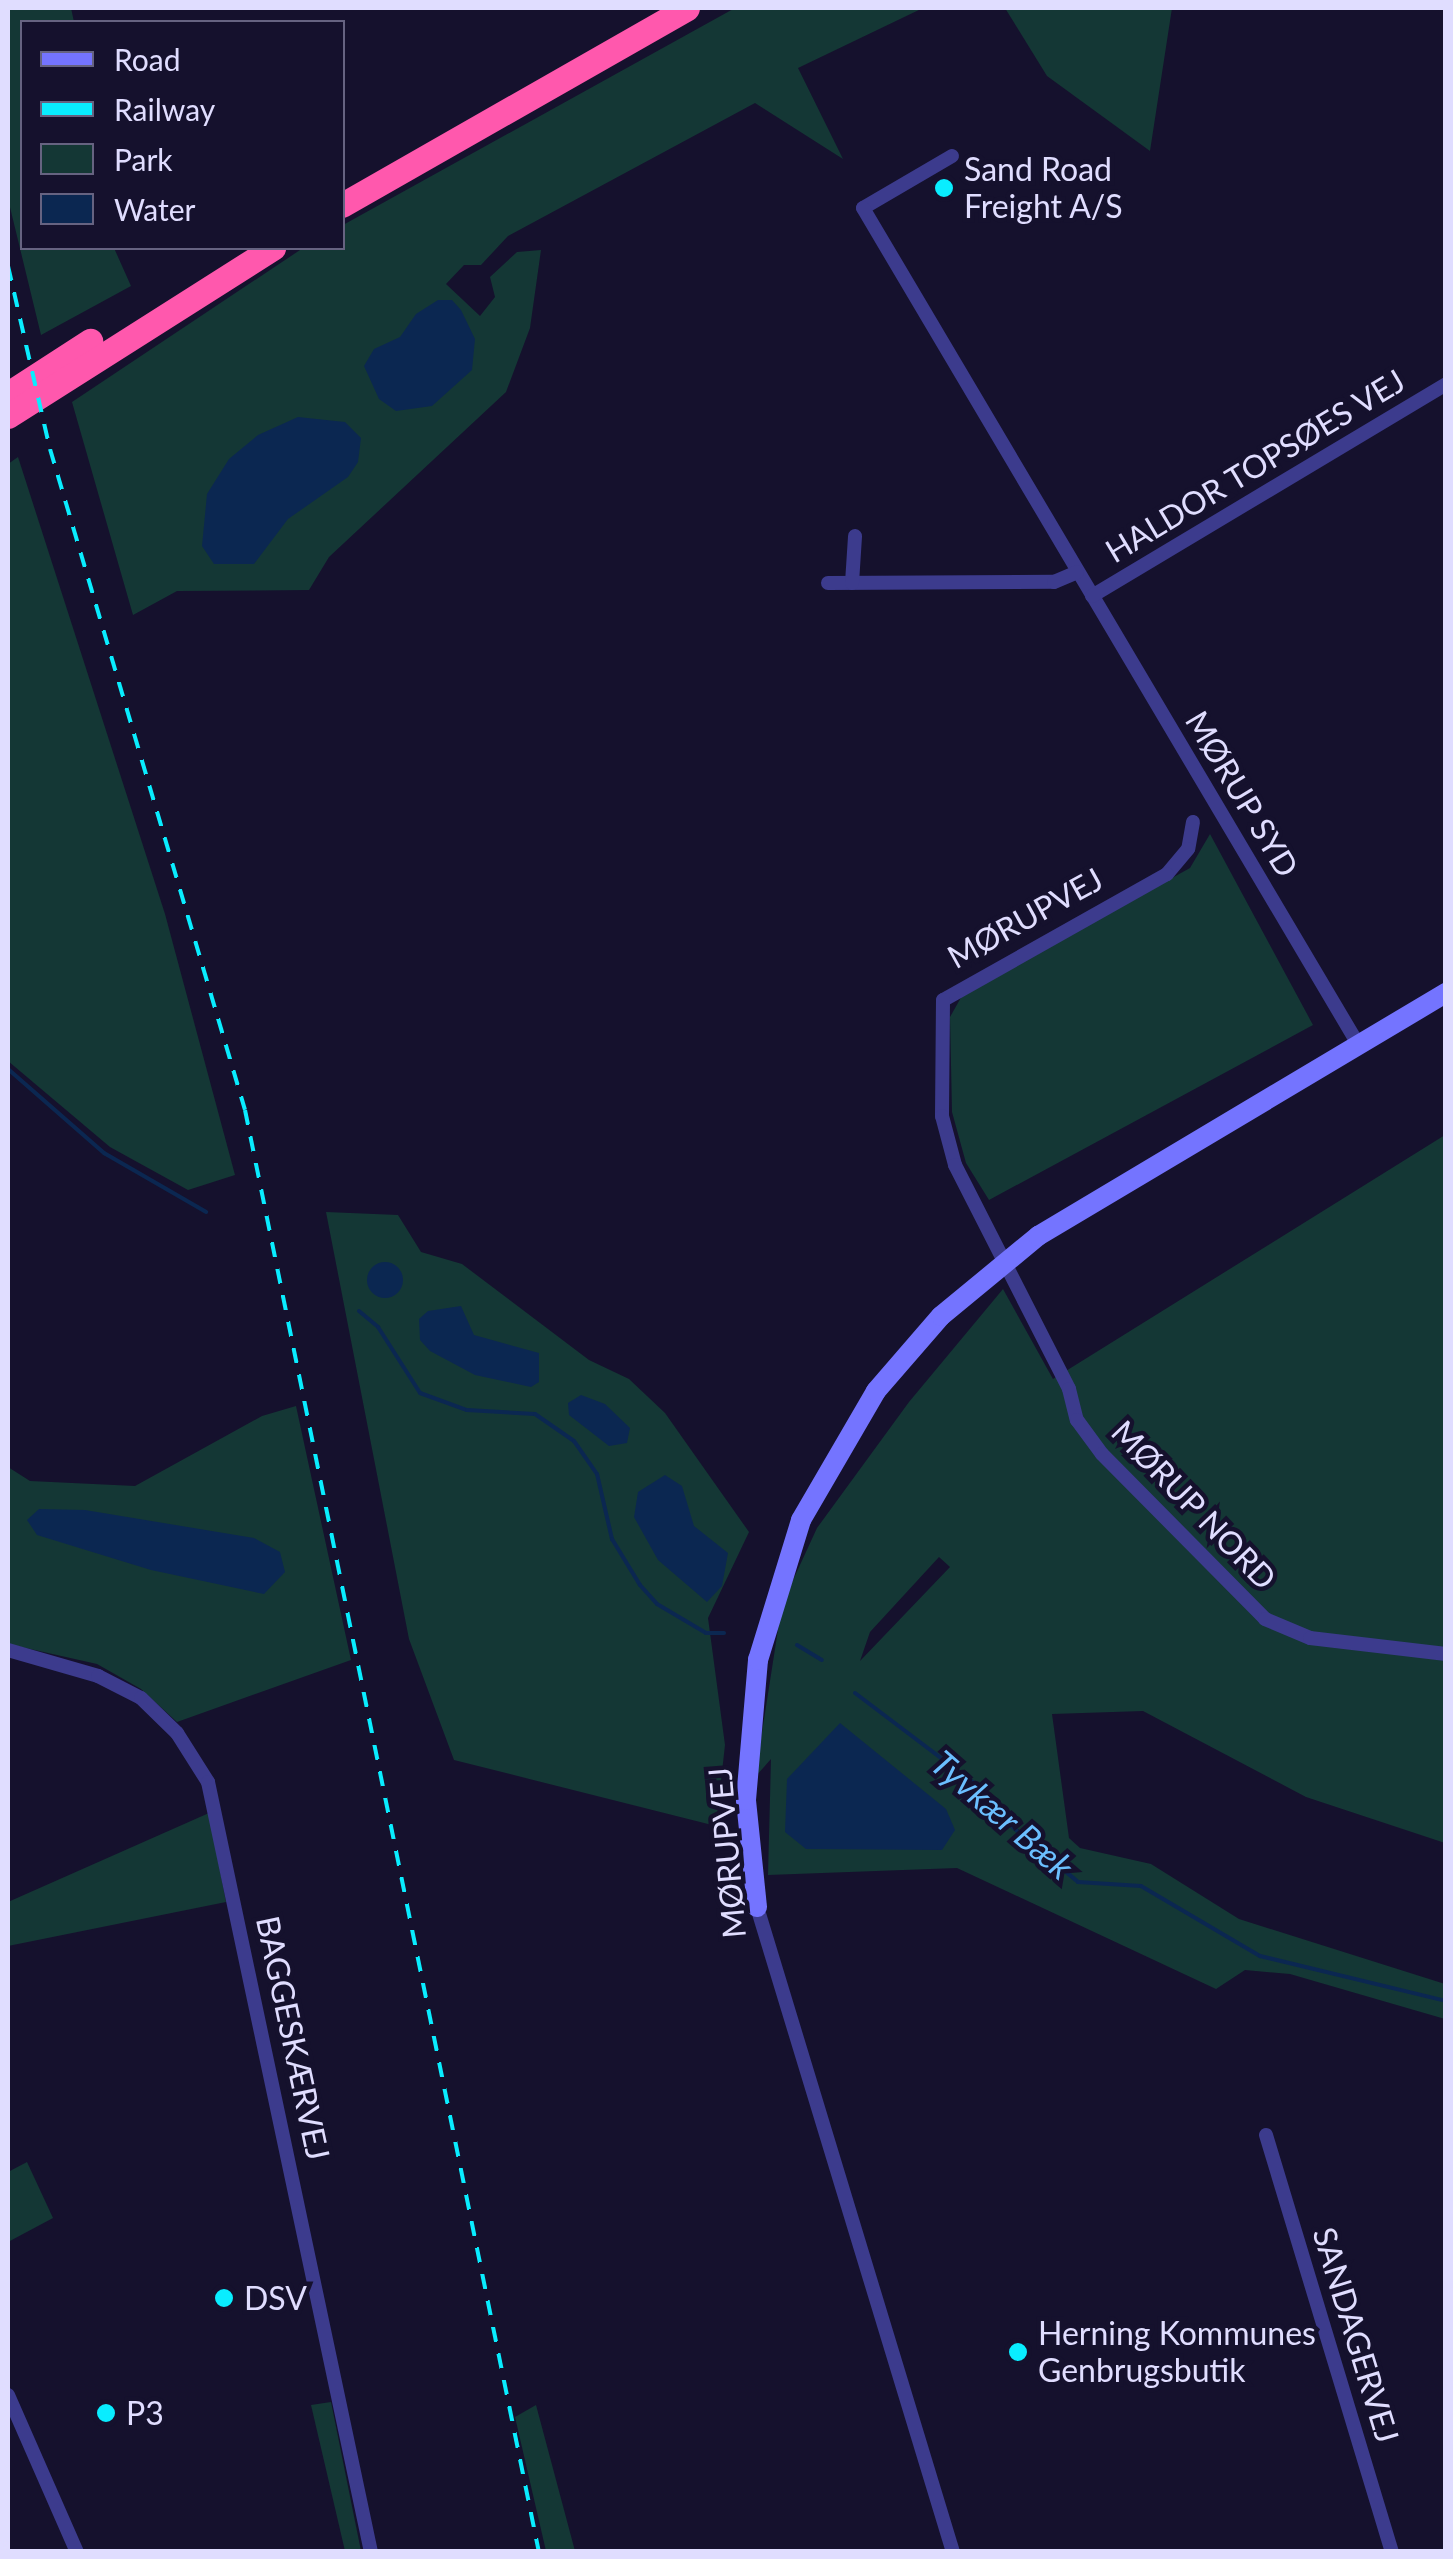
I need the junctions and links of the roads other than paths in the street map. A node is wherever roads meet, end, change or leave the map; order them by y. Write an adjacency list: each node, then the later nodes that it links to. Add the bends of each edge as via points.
1 (684, 8): 3 (highway); 4 (highway)
2 (952, 156): 11 (street, MØRUP SYD, via 863,208)
3 (345, 187)
4 (345, 202)
5 (241, 250): 8 (highway)
6 (269, 250): 9 (highway)
7 (1446, 384): 14 (street, HALDOR TOPSØES VEJ)
8 (8, 394)
9 (8, 416)
10 (854, 536): 13 (street)
11 (1078, 572): 13 (street, via 1054,582); 14 (street, MØRUP SYD)
12 (828, 583): 13 (street)
13 (852, 583)
14 (1092, 596): 17 (street, MØRUP SYD)
15 (1193, 822): 18 (street, MØRUPVEJ, via 1188,849 1167,874 943,1000 942,1116 955,1166)
16 (1446, 993): 17 (street, MØRUPVEJ)
17 (1358, 1044): 18 (street, MØRUPVEJ)
18 (1003, 1261): 20 (street, MØRUP NORD, via 1077,1420 1102,1454 1265,1619 1310,1638); 21 (street, MØRUPVEJ, via 941,1316 876,1391 840,1445 795,1536 772,1599 748,1726 746,1800)
19 (8, 1650): 25 (street, BAGGESKÆRVEJ, via 98,1676 140,1698 177,1732 208,1782)
20 (1446, 1654)
21 (757, 1908): 26 (street, MØRUPVEJ)
22 (1266, 2135): 27 (street, SANDAGERVEJ)
23 (8, 2395): 24 (street)
24 (77, 2552)
25 (371, 2552)
26 (953, 2552)
27 (1392, 2552)

